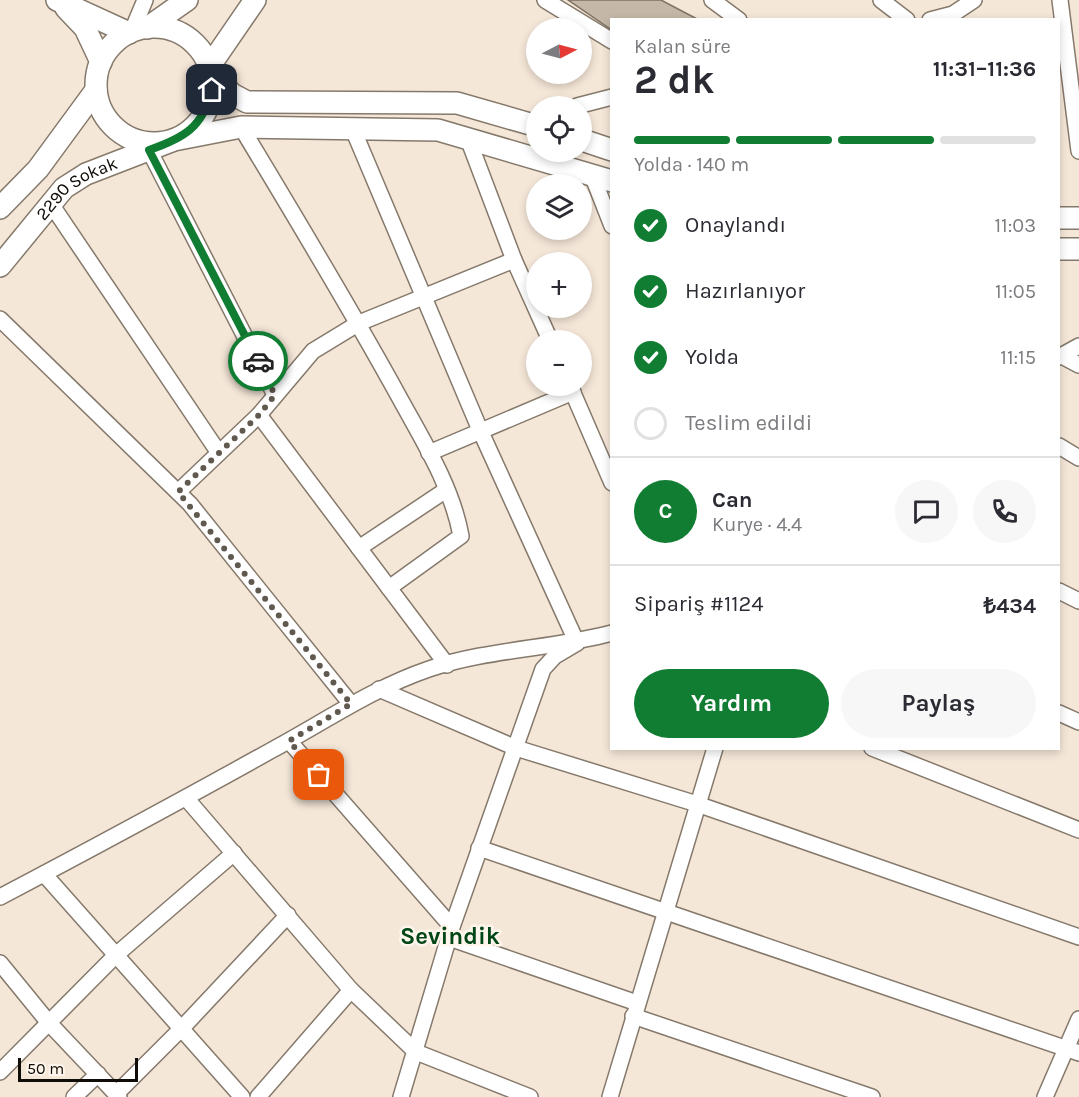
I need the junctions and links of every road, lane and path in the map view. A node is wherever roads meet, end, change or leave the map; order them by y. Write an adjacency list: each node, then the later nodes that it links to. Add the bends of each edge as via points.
1 (145, 0): 15 (street)
2 (188, 0): 15 (main road, 2290 Sokak)
3 (255, 0): 18 (main road)
4 (545, 0): 16 (street)
5 (712, 0): 10 (street)
6 (881, 0): 11 (street)
7 (974, 0): 12 (street)
8 (1060, 0): 13 (street)
9 (58, 1): 15 (main road); 17 (main road, via 85,28)
10 (736, 18)
11 (904, 18)
12 (937, 18)
13 (1065, 19): 14 (street); 30 (street)
14 (1079, 27)
15 (136, 31): 17 (main road, 2290 Sokak, via 115,42); 18 (main road, via 171,29 202,52)
16 (610, 40)
17 (101, 62): 19 (main road, 2290 Sokak)
18 (210, 69): 22 (main road, via 232,94 247,102 457,103); 26 (main road, 2290 Sokak, via 212,90 207,109 197,125)
19 (96, 90): 26 (main road, 2290 Sokak, via 102,111 113,127 128,138 146,143); 33 (main road, 2290 Sokak, via 38,169)
20 (610, 98): 21 (street)
21 (592, 102)
22 (526, 120)
23 (241, 127): 24 (main road); 26 (main road); 43 (street)
24 (352, 127): 25 (main road, via 438,130); 41 (street)
25 (467, 136): 31 (main road); 39 (street)
26 (174, 140): 29 (main road, 2290 Sokak)
27 (592, 143): 28 (main road)
28 (610, 149)
29 (149, 150): 32 (main road, 2290 Sokak, via 86,174 64,188); 48 (street)
30 (1079, 151)
31 (602, 178): 34 (street)
32 (51, 204): 40 (main road, 2290 Sokak); 54 (street)
33 (0, 208)
34 (610, 216)
35 (1060, 218): 36 (main road)
36 (1079, 218)
37 (1060, 249): 38 (main road)
38 (1079, 249)
39 (514, 260): 41 (street); 44 (street)
40 (0, 266)
41 (422, 297): 43 (street); 52 (street)
42 (0, 319): 59 (street)
43 (358, 323): 48 (street, via 313,351); 55 (street)
44 (546, 330)
45 (1079, 346): 46 (street)
46 (1060, 356): 47 (street)
47 (1079, 365)
48 (275, 395): 51 (street)
49 (555, 396): 52 (street)
50 (574, 396): 57 (street)
51 (259, 415): 54 (street); 60 (street)
52 (480, 430): 55 (street); 65 (street)
53 (1060, 447): 56 (street)
54 (219, 453): 59 (street)
55 (429, 453): 58 (street)
56 (1079, 458)
57 (610, 478)
58 (446, 490): 60 (street); 61 (street, via 461,536)
59 (178, 492): 68 (street)
60 (359, 548): 61 (street)
61 (389, 588): 66 (street)
62 (1060, 591): 63 (street)
63 (1079, 600)
64 (610, 634): 65 (street)
65 (577, 643): 66 (street); 72 (street, via 555,656 543,669)
66 (447, 665): 67 (street)
67 (379, 689): 68 (street); 72 (street)
68 (351, 704): 71 (street)
69 (1060, 713): 70 (street)
70 (1079, 722)
71 (289, 741): 75 (street); 84 (street)
72 (516, 748): 76 (street); 78 (street)
73 (714, 750): 76 (street)
74 (877, 750): 77 (street)
75 (186, 798): 79 (street); 80 (street)
76 (697, 804): 82 (street); 85 (street)
77 (1079, 830)
78 (479, 848): 82 (street); 84 (street)
79 (234, 853): 83 (street); 86 (street)
80 (44, 874): 81 (street); 86 (street)
81 (0, 897)
82 (664, 910): 89 (street); 93 (street)
83 (288, 915): 88 (street); 92 (street)
84 (450, 933): 89 (street); 94 (street)
85 (1079, 937)
86 (117, 954): 91 (street); 92 (street)
87 (0, 963): 91 (street)
88 (351, 990): 94 (street); 100 (street)
89 (635, 1009): 103 (street); 104 (street)
90 (1079, 1019): 93 (street)
91 (49, 1023): 95 (street); 96 (street)
92 (182, 1028): 97 (street); 99 (street)
93 (1072, 1051): 105 (street)
94 (416, 1052): 101 (street); 102 (street)
95 (0, 1072)
96 (98, 1074): 97 (street); 98 (street)
97 (118, 1095)
98 (74, 1097)
99 (242, 1097)
100 (258, 1097)
101 (400, 1097)
102 (530, 1097)
103 (610, 1097)
104 (872, 1097)
105 (1045, 1097)

